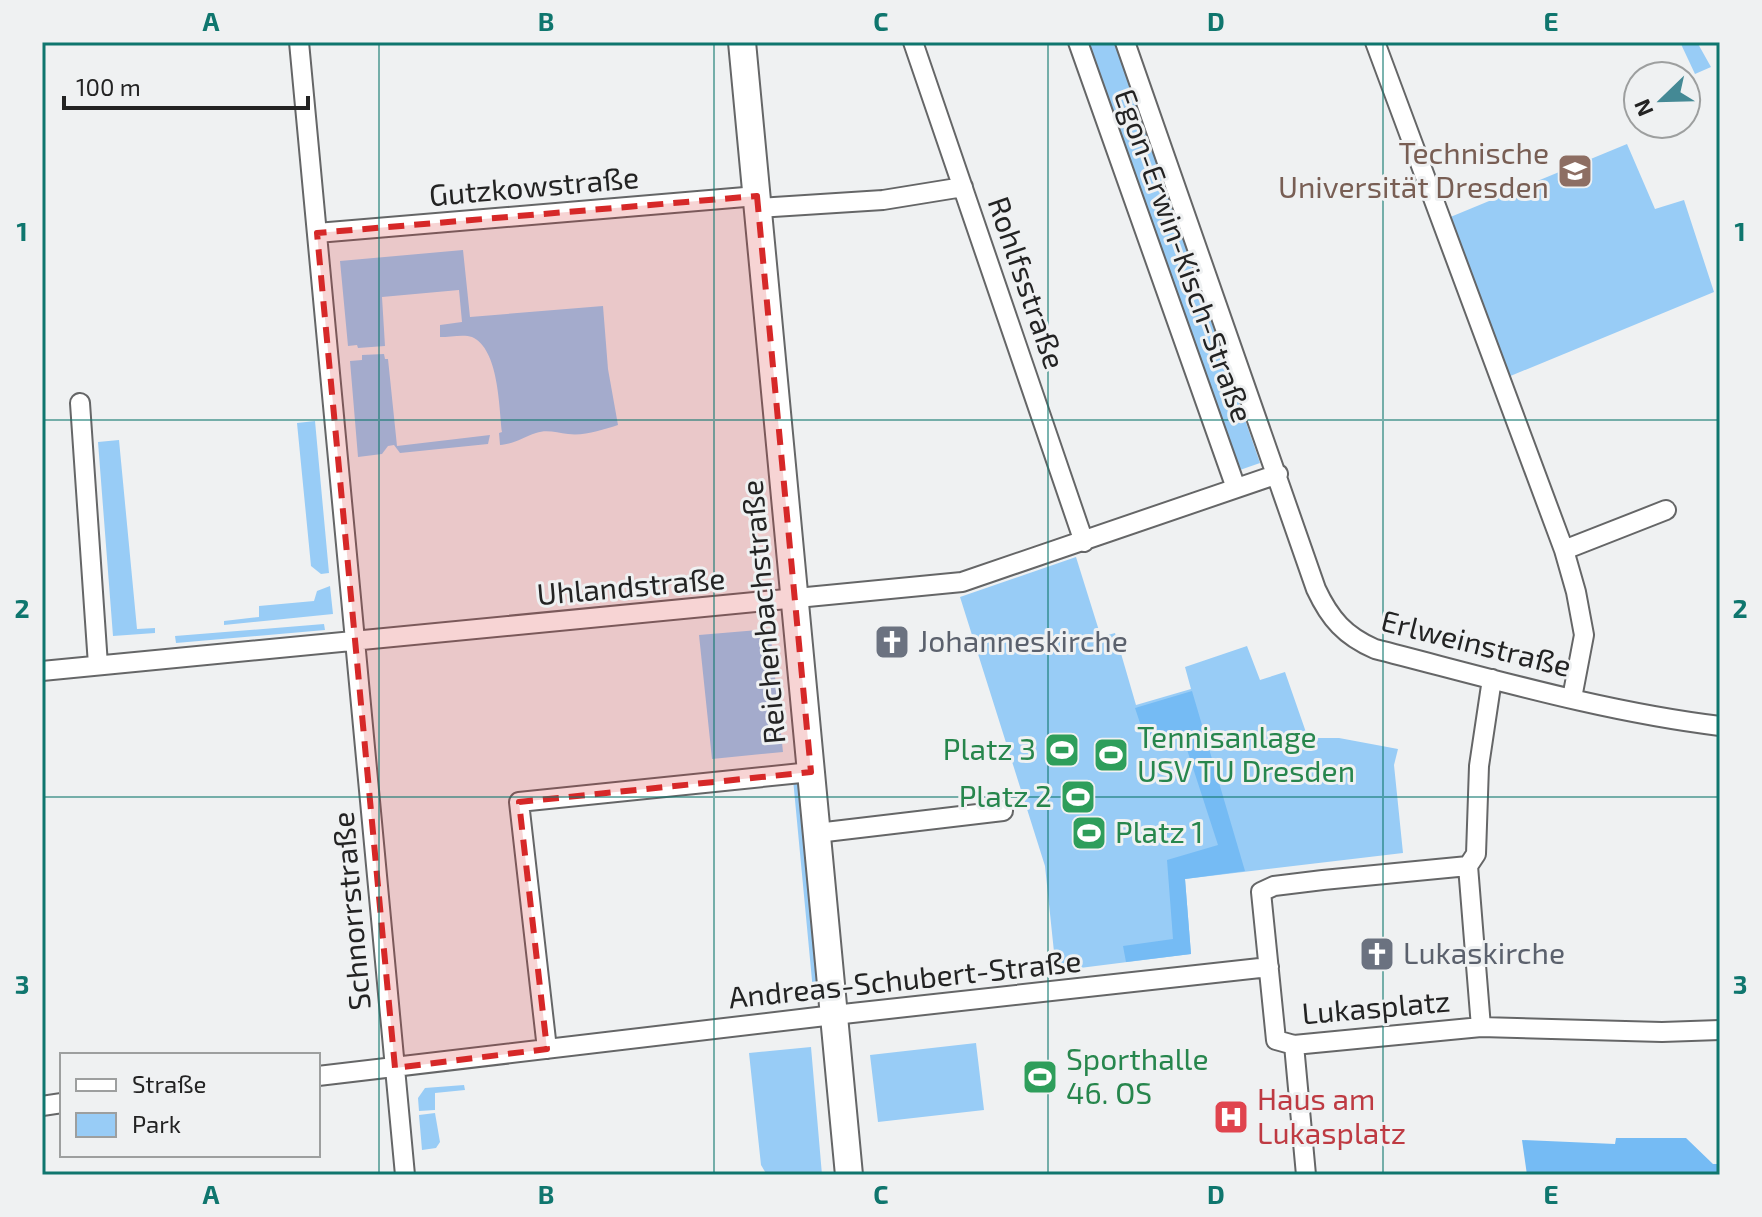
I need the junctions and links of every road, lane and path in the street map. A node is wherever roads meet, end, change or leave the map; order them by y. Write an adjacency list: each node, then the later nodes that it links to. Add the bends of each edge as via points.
1 (299, 42): 9 (street, Schnorrstraße)
2 (742, 42): 8 (street, Reichenbachstraße)
3 (913, 42): 7 (street, Rohlfsstraße)
4 (1078, 42): 12 (street, Egon-Erwin-Kisch-Straße)
5 (1125, 42): 11 (street, Egon-Erwin-Kisch-Straße)
6 (1375, 42): 15 (street)
7 (963, 187): 8 (street, Gutzkowstraße, via 883,200); 14 (street, Rohlfsstraße)
8 (757, 202): 9 (street, Gutzkowstraße); 16 (street, Reichenbachstraße)
9 (317, 233): 17 (street, Schnorrstraße)
10 (80, 403): 18 (street)
11 (1278, 474): 12 (street, Uhlandstraße); 20 (street, Erlweinstraße, via 1316,589 1337,626 1375,649)
12 (1236, 488): 14 (street, Uhlandstraße)
13 (1666, 510): 15 (street)
14 (1084, 542): 16 (street, Uhlandstraße, via 962,582)
15 (1564, 550): 21 (street, via 1584,635)
16 (795, 600): 17 (street, Uhlandstraße); 23 (street, Reichenbachstraße)
17 (355, 641): 18 (street, Uhlandstraße); 33 (street, Schnorrstraße)
18 (98, 665): 19 (street, Uhlandstraße)
19 (42, 671)
20 (1492, 679): 21 (street, Erlweinstraße); 26 (street, via 1479,766 1476,854)
21 (1572, 698): 22 (street, Erlweinstraße)
22 (1720, 726)
23 (811, 772): 25 (street, Reichenbachstraße); 32 (street, via 519,802)
24 (1003, 811): 25 (street)
25 (817, 833): 28 (street, Reichenbachstraße)
26 (1468, 866): 27 (street, Lukasplatz, via 1274,886 1261,892); 29 (street, Lukasplatz)
27 (1269, 967): 28 (street, Andreas-Schubert-Straße); 31 (street, Lukasplatz, via 1276,1040)
28 (834, 1015): 32 (street, Andreas-Schubert-Straße); 36 (street, Reichenbachstraße)
29 (1481, 1027): 30 (street); 31 (street, Lukasplatz)
30 (1720, 1030)
31 (1294, 1045): 37 (street)
32 (547, 1049): 33 (street, Andreas-Schubert-Straße)
33 (395, 1068): 34 (street, Andreas-Schubert-Straße); 35 (street, Schnorrstraße)
34 (320, 1076)
35 (405, 1175)
36 (849, 1175)
37 (1306, 1175)

